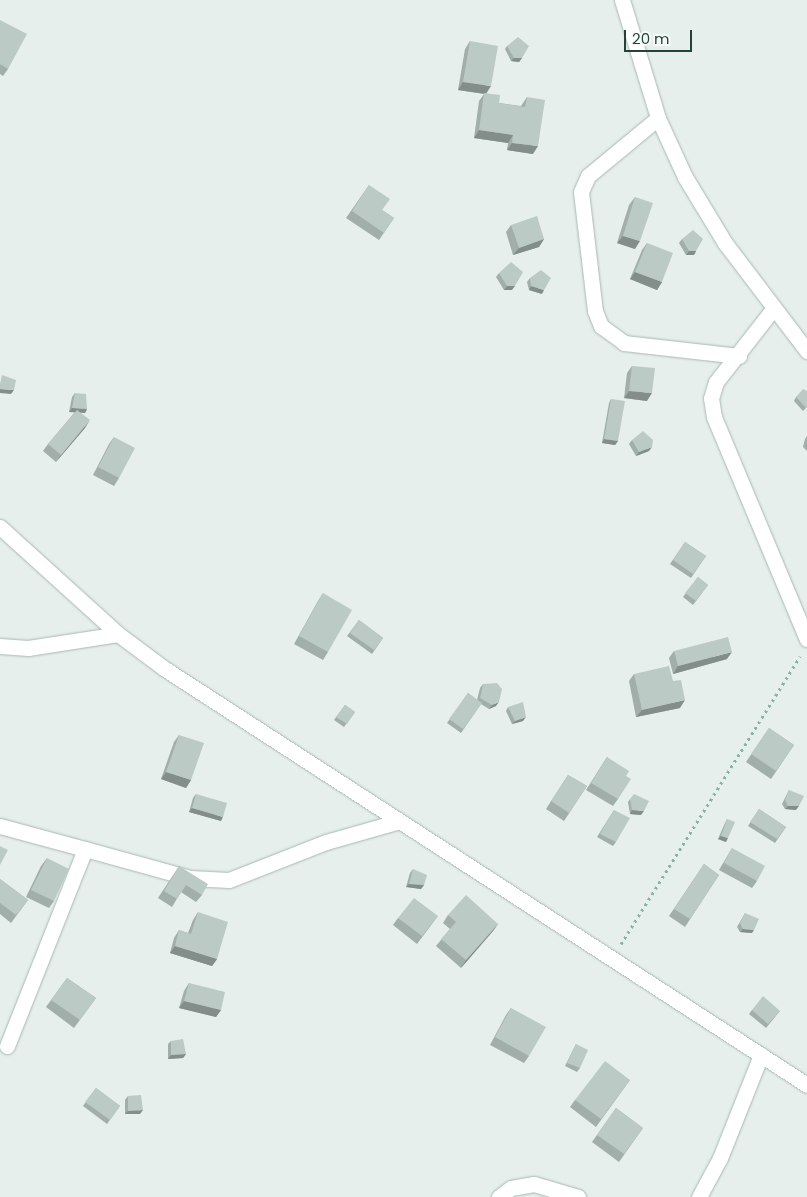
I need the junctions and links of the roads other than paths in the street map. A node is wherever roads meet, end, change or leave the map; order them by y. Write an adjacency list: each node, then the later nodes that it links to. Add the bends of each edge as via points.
1 (622, 0): 2 (street)
2 (658, 118): 3 (street, via 705,210); 5 (street, via 588,176 581,192 596,311 601,326 624,343)
3 (773, 309): 4 (street); 5 (street)
4 (807, 351)
5 (739, 356): 9 (street, via 716,382 711,398 714,416)
6 (0, 527): 7 (street)
7 (118, 634): 8 (street, via 28,648); 10 (street)
8 (0, 646)
9 (804, 646)
10 (396, 822): 12 (street, via 229,880 190,878); 14 (street, via 613,957)
11 (0, 826): 12 (street)
12 (85, 849): 13 (street)
13 (8, 1046)
14 (761, 1055): 15 (street); 18 (street, via 720,1158)
15 (807, 1085)
16 (498, 1197): 17 (street, via 512,1188 534,1184)
17 (578, 1197)
18 (699, 1197)

